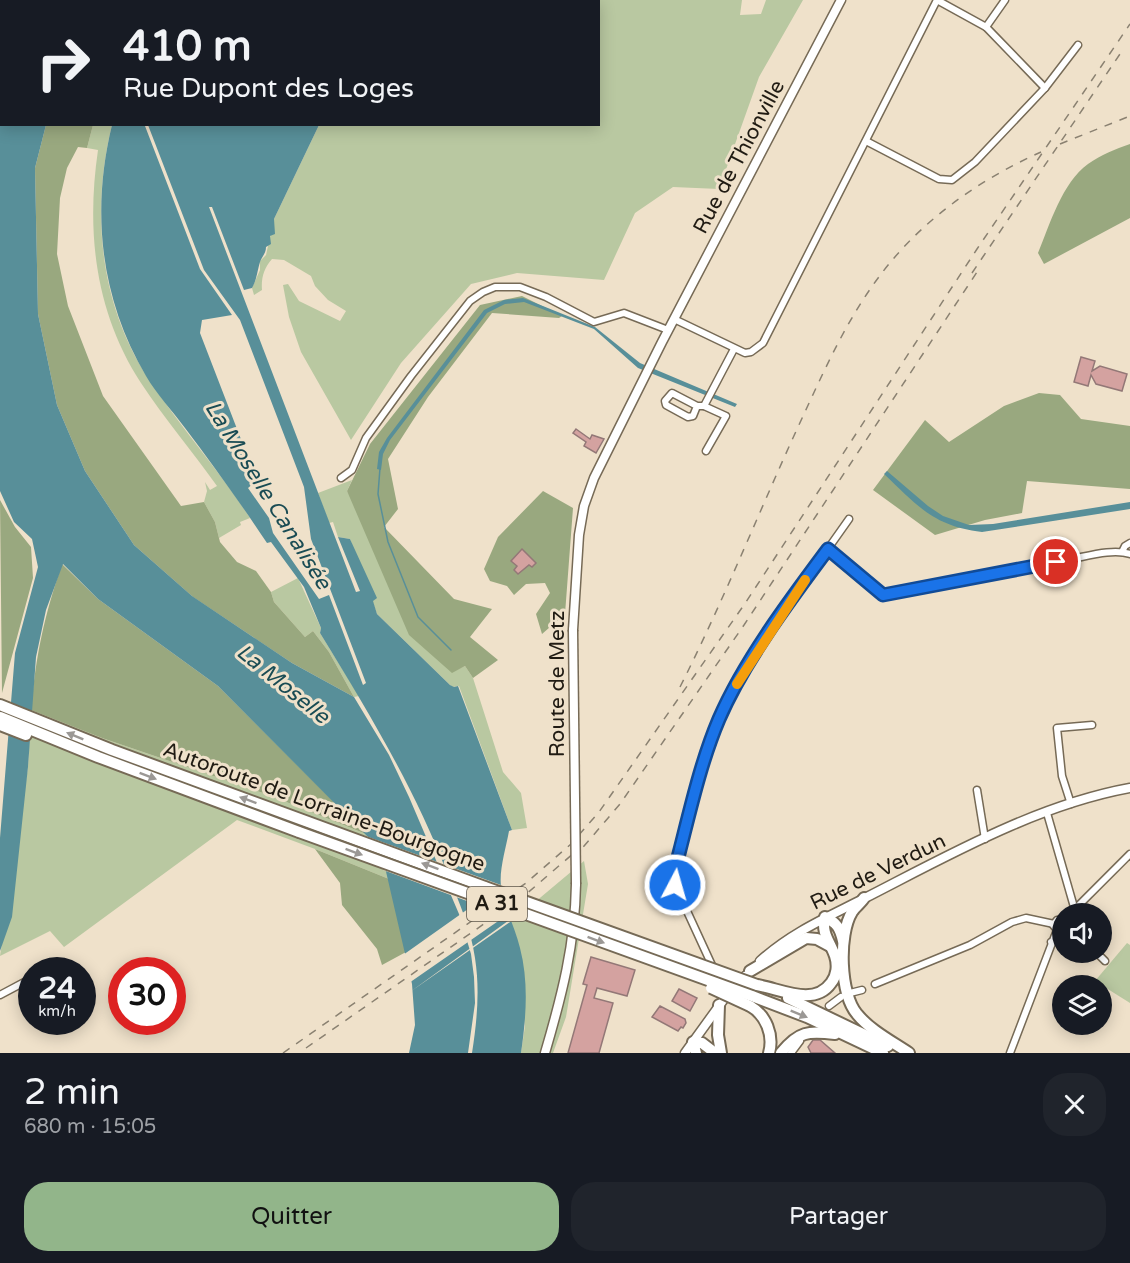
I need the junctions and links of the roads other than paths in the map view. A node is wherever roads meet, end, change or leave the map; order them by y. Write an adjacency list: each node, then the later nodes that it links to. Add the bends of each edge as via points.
1 (841, 0): 8 (main road, Rue de Thionville)
2 (937, 0): 4 (street); 7 (street)
3 (1005, 0): 4 (street)
4 (986, 27): 6 (street)
5 (1078, 45): 6 (street)
6 (1045, 88): 7 (street, via 975,162 952,180 939,179)
7 (866, 141): 10 (street, via 763,343 751,352)
8 (674, 319): 9 (main road, Rue de Thionville); 10 (street)
9 (668, 330): 13 (street, via 624,313 594,322 520,287 495,287 483,292 470,301 417,369 366,438 352,470); 51 (main road, Route de Metz, bridge, via 594,478 584,506 573,630 576,884 570,956)
10 (734, 349): 11 (street)
11 (701, 406): 11 (street, via 672,393 665,401 688,417); 12 (street, via 726,416)
12 (706, 451)
13 (341, 478)
14 (849, 519): 16 (street)
15 (1130, 543): 17 (street)
16 (828, 549): 17 (street, via 883,595); 41 (street, via 730,694 709,746 675,869 675,885 720,982)
17 (1122, 552): 18 (street)
18 (1130, 554)
19 (1, 716): 21 (highway); 21 (highway, Autoroute de Lorraine-Bourgogne / A 31)
20 (1092, 725): 24 (street, via 1057,728 1062,776)
21 (37, 731): 39 (highway, Autoroute de Lorraine-Bourgogne / A 31, one-way to 21, bridge, via 303,820); 45 (highway, Autoroute de Lorraine-Bourgogne / A 31, one-way to 45, bridge, via 79,754 98,757 695,975 701,984)
22 (1130, 788): 24 (main road, Rue de Verdun)
23 (977, 790): 26 (street)
24 (1071, 804): 25 (main road, Rue de Verdun)
25 (1047, 813): 26 (main road, Rue de Verdun); 29 (street)
26 (985, 839): 28 (main road, Rue de Verdun)
27 (1130, 854): 30 (street)
28 (864, 898): 31 (main road, Rue de Verdun); 35 (highway, via 852,912)
29 (1073, 903)
30 (1082, 903)
31 (825, 917): 34 (highway, via 822,927); 35 (highway, via 836,922); 36 (main road, Rue de Verdun, via 791,936)
32 (1052, 926): 37 (street, via 1026,918 1012,922 970,945)
33 (1052, 942): 61 (street)
34 (830, 946): 36 (highway, via 806,938); 39 (highway, via 836,972 825,991 809,996)
35 (844, 946): 60 (highway, via 844,989 848,1001 869,1026)
36 (750, 971): 41 (main road, Rue de Verdun)
37 (875, 984)
38 (18, 985): 43 (street)
39 (757, 985): 59 (highway, Autoroute de Lorraine-Bourgogne / A 31, via 807,1005)
40 (862, 990): 42 (street)
41 (730, 991): 46 (main road, Rue de Verdun)
42 (850, 993)
43 (0, 995)
44 (841, 997): 47 (street)
45 (751, 1001): 48 (highway, one-way to 48); 55 (highway, via 770,1034)
46 (720, 1005): 50 (main road, Rue de Verdun); 54 (highway)
47 (829, 1006)
48 (844, 1034): 56 (highway, via 812,1031 791,1041); 58 (highway)
49 (800, 1041): 57 (street)
50 (694, 1048): 52 (main road, Rue de Verdun); 53 (highway, via 702,1043)
51 (545, 1053)
52 (685, 1053)
53 (715, 1053)
54 (721, 1053)
55 (769, 1053)
56 (781, 1053)
57 (791, 1053)
58 (883, 1053)
59 (901, 1053)
60 (909, 1053)
61 (1010, 1053)

